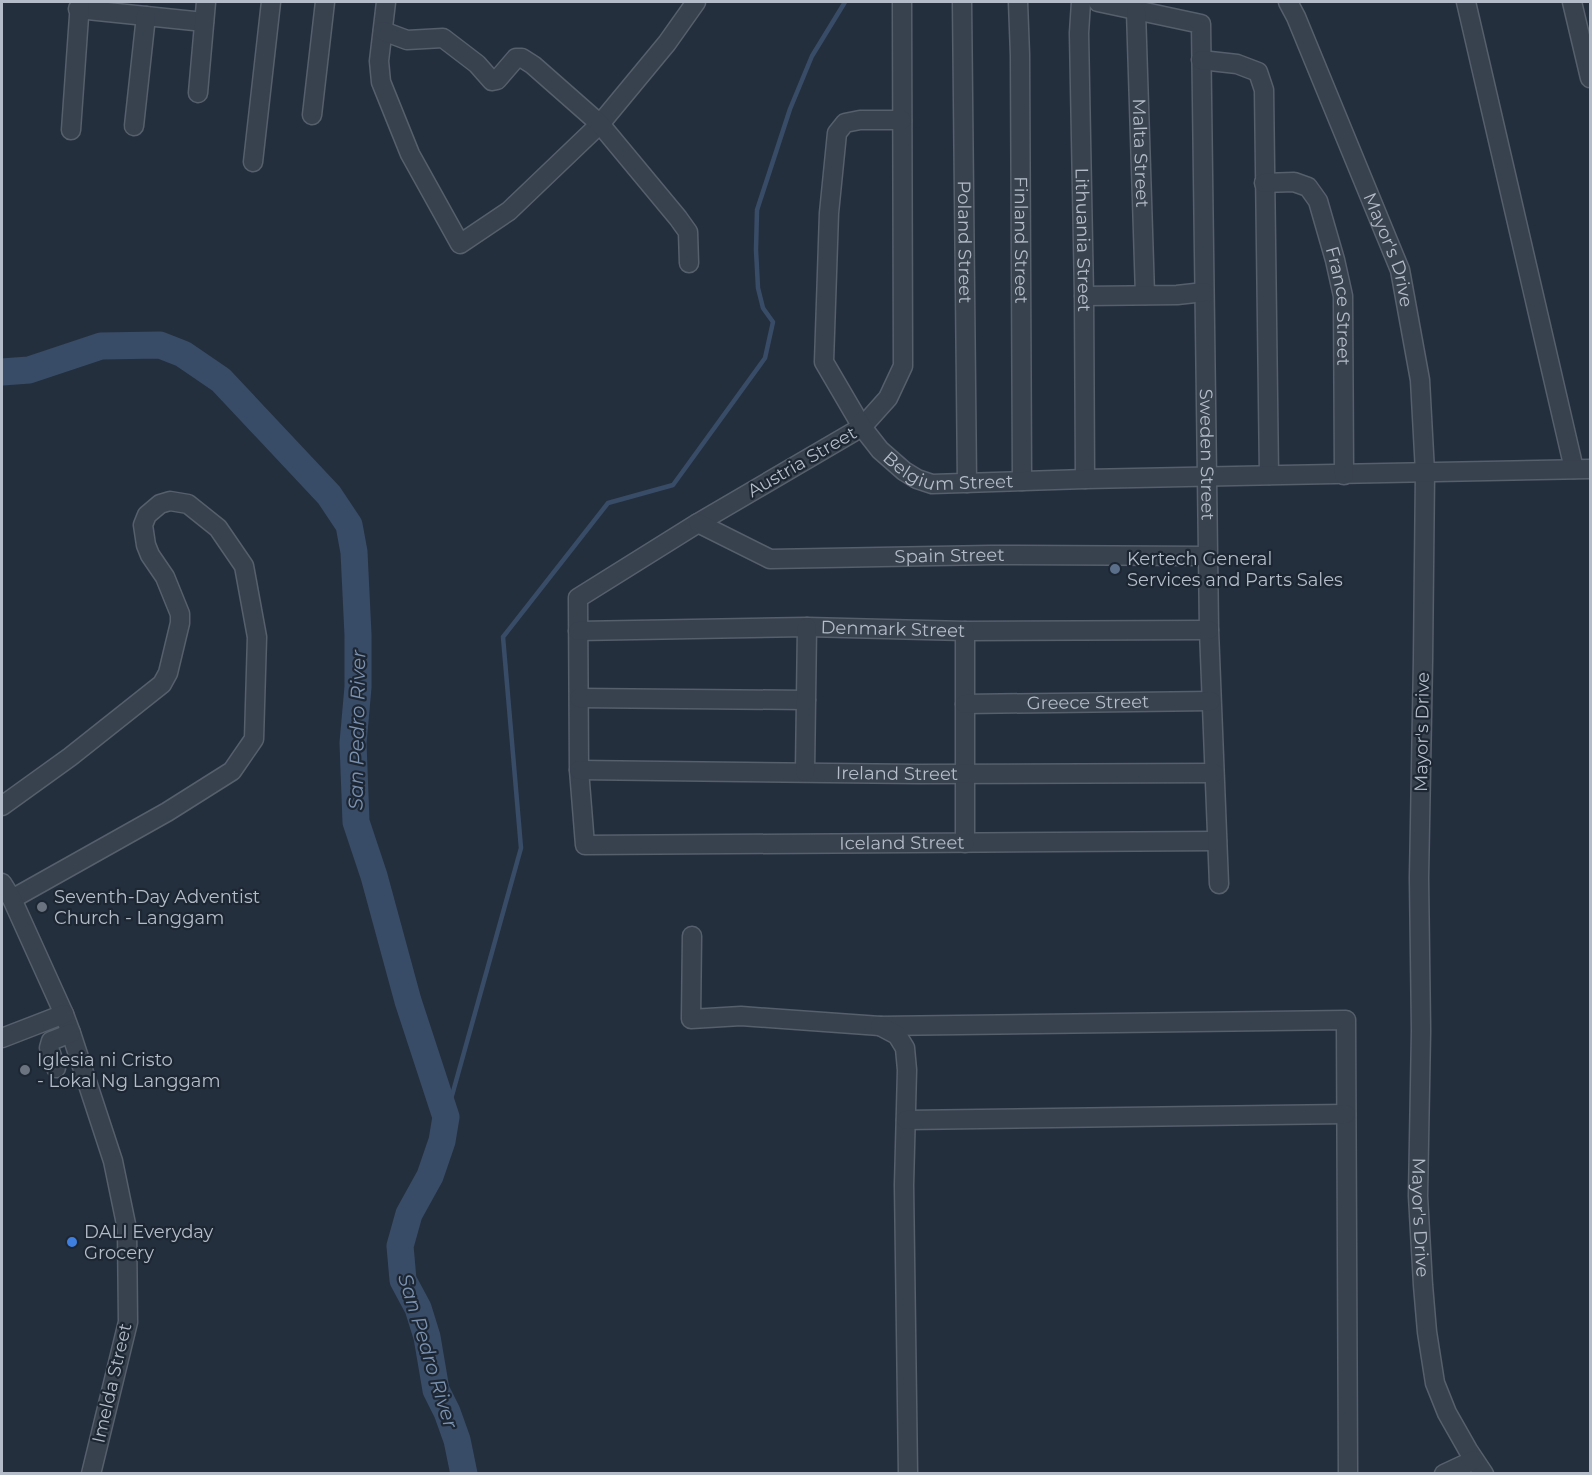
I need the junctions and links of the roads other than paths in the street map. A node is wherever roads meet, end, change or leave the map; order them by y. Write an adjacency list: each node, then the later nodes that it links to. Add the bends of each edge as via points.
1 (206, 2): 17 (street)
2 (271, 2): 27 (street)
3 (325, 2): 22 (street)
4 (386, 2): 18 (street)
5 (696, 2): 24 (street)
6 (902, 2): 23 (street, Austria Street)
7 (962, 2): 41 (street, Poland Street)
8 (1018, 2): 40 (street, Finland Street)
9 (1081, 2): 32 (street, Lithuania Street)
10 (1098, 2): 15 (street)
11 (1288, 2): 35 (street, Mayor's Drive, via 1400,270 1420,380)
12 (1466, 2): 34 (street)
13 (1572, 2): 20 (street)
14 (79, 5): 16 (street); 26 (street)
15 (1136, 10): 19 (street, Sweden Street, via 1201,24); 31 (street, Malta Street)
16 (146, 16): 17 (street); 25 (street)
17 (204, 22): 21 (street)
18 (383, 31): 24 (street, via 407,40 443,38 492,81 516,57 522,58); 24 (street, via 381,82 410,154 460,244 509,211)
19 (1201, 60): 28 (street, via 1237,64 1258,72 1264,90); 30 (street, Sweden Street)
20 (1590, 78)
21 (198, 93)
22 (312, 116)
23 (902, 120): 33 (street, Austria Street, via 903,366 888,398); 33 (street, Belgium Street, via 845,123 837,133 828,223 824,362)
24 (600, 124): 29 (street, via 688,232)
25 (134, 126)
26 (71, 130)
27 (253, 162)
28 (1264, 183): 36 (street); 37 (street, France Street, via 1294,182 1308,187 1318,201 1335,260 1343,296)
29 (690, 263)
30 (1204, 292): 31 (street); 38 (street, Sweden Street)
31 (1145, 295): 32 (street)
32 (1084, 296): 39 (street, Lithuania Street)
33 (862, 427): 41 (street, Belgium Street, via 880,450 917,479 932,484); 42 (street, Austria Street)
34 (1582, 469): 35 (street, Belgium Street)
35 (1425, 472): 37 (street, Belgium Street); 71 (street, Mayor's Drive, via 1418,1196 1427,1332 1435,1383 1447,1413)
36 (1269, 475): 37 (street, Belgium Street); 38 (street, Belgium Street)
37 (1344, 475)
38 (1207, 477): 39 (street, Belgium Street); 43 (street, Sweden Street)
39 (1085, 479): 40 (street, Belgium Street)
40 (1022, 481): 41 (street, Belgium Street)
41 (966, 483)
42 (698, 523): 43 (street, Spain Street, via 770,559); 46 (street, Austria Street, via 578,598)
43 (1208, 556): 45 (street, Sweden Street)
44 (807, 627): 46 (street, Denmark Street); 47 (street, Denmark Street); 49 (street)
45 (1209, 630): 47 (street, Denmark Street); 50 (street, Sweden Street)
46 (578, 631): 48 (street, Austria Street)
47 (965, 632): 51 (street)
48 (579, 698): 49 (street); 52 (street, Austria Street)
49 (806, 700): 53 (street)
50 (1211, 701): 51 (street, Greece Street); 54 (street, Sweden Street)
51 (964, 704): 55 (street)
52 (579, 770): 53 (street, Ireland Street); 59 (street, Austria Street)
53 (805, 772): 55 (street, Ireland Street)
54 (1214, 773): 55 (street, Ireland Street); 57 (street, Sweden Street)
55 (964, 774): 58 (street)
56 (2, 806): 62 (street, via 162,684 168,673 180,614 150,555 143,525 147,515 160,504 188,504 218,528 244,566 257,637 254,739 232,771)
57 (1216, 841): 58 (street, Iceland Street); 61 (street, Sweden Street)
58 (965, 843): 59 (street, Iceland Street)
59 (585, 845)
60 (2, 883): 62 (street, Imelda Street)
61 (1219, 884)
62 (12, 899): 64 (street, Imelda Street)
63 (692, 936): 65 (street, via 691,1019 741,1016)
64 (64, 1014): 66 (street, Imelda Street); 67 (street)
65 (880, 1026): 69 (street, via 1346,1020); 70 (street, via 897,1035 905,1048)
66 (72, 1033): 68 (street, via 51,1041 49,1048); 72 (street, Imelda Street, via 113,1161 127,1229 128,1322)
67 (2, 1038)
68 (56, 1068)
69 (1346, 1114): 70 (street); 74 (street)
70 (906, 1119): 73 (street)
71 (1479, 1466): 75 (street)
72 (91, 1473)
73 (908, 1473)
74 (1348, 1473)
75 (1444, 1473)

